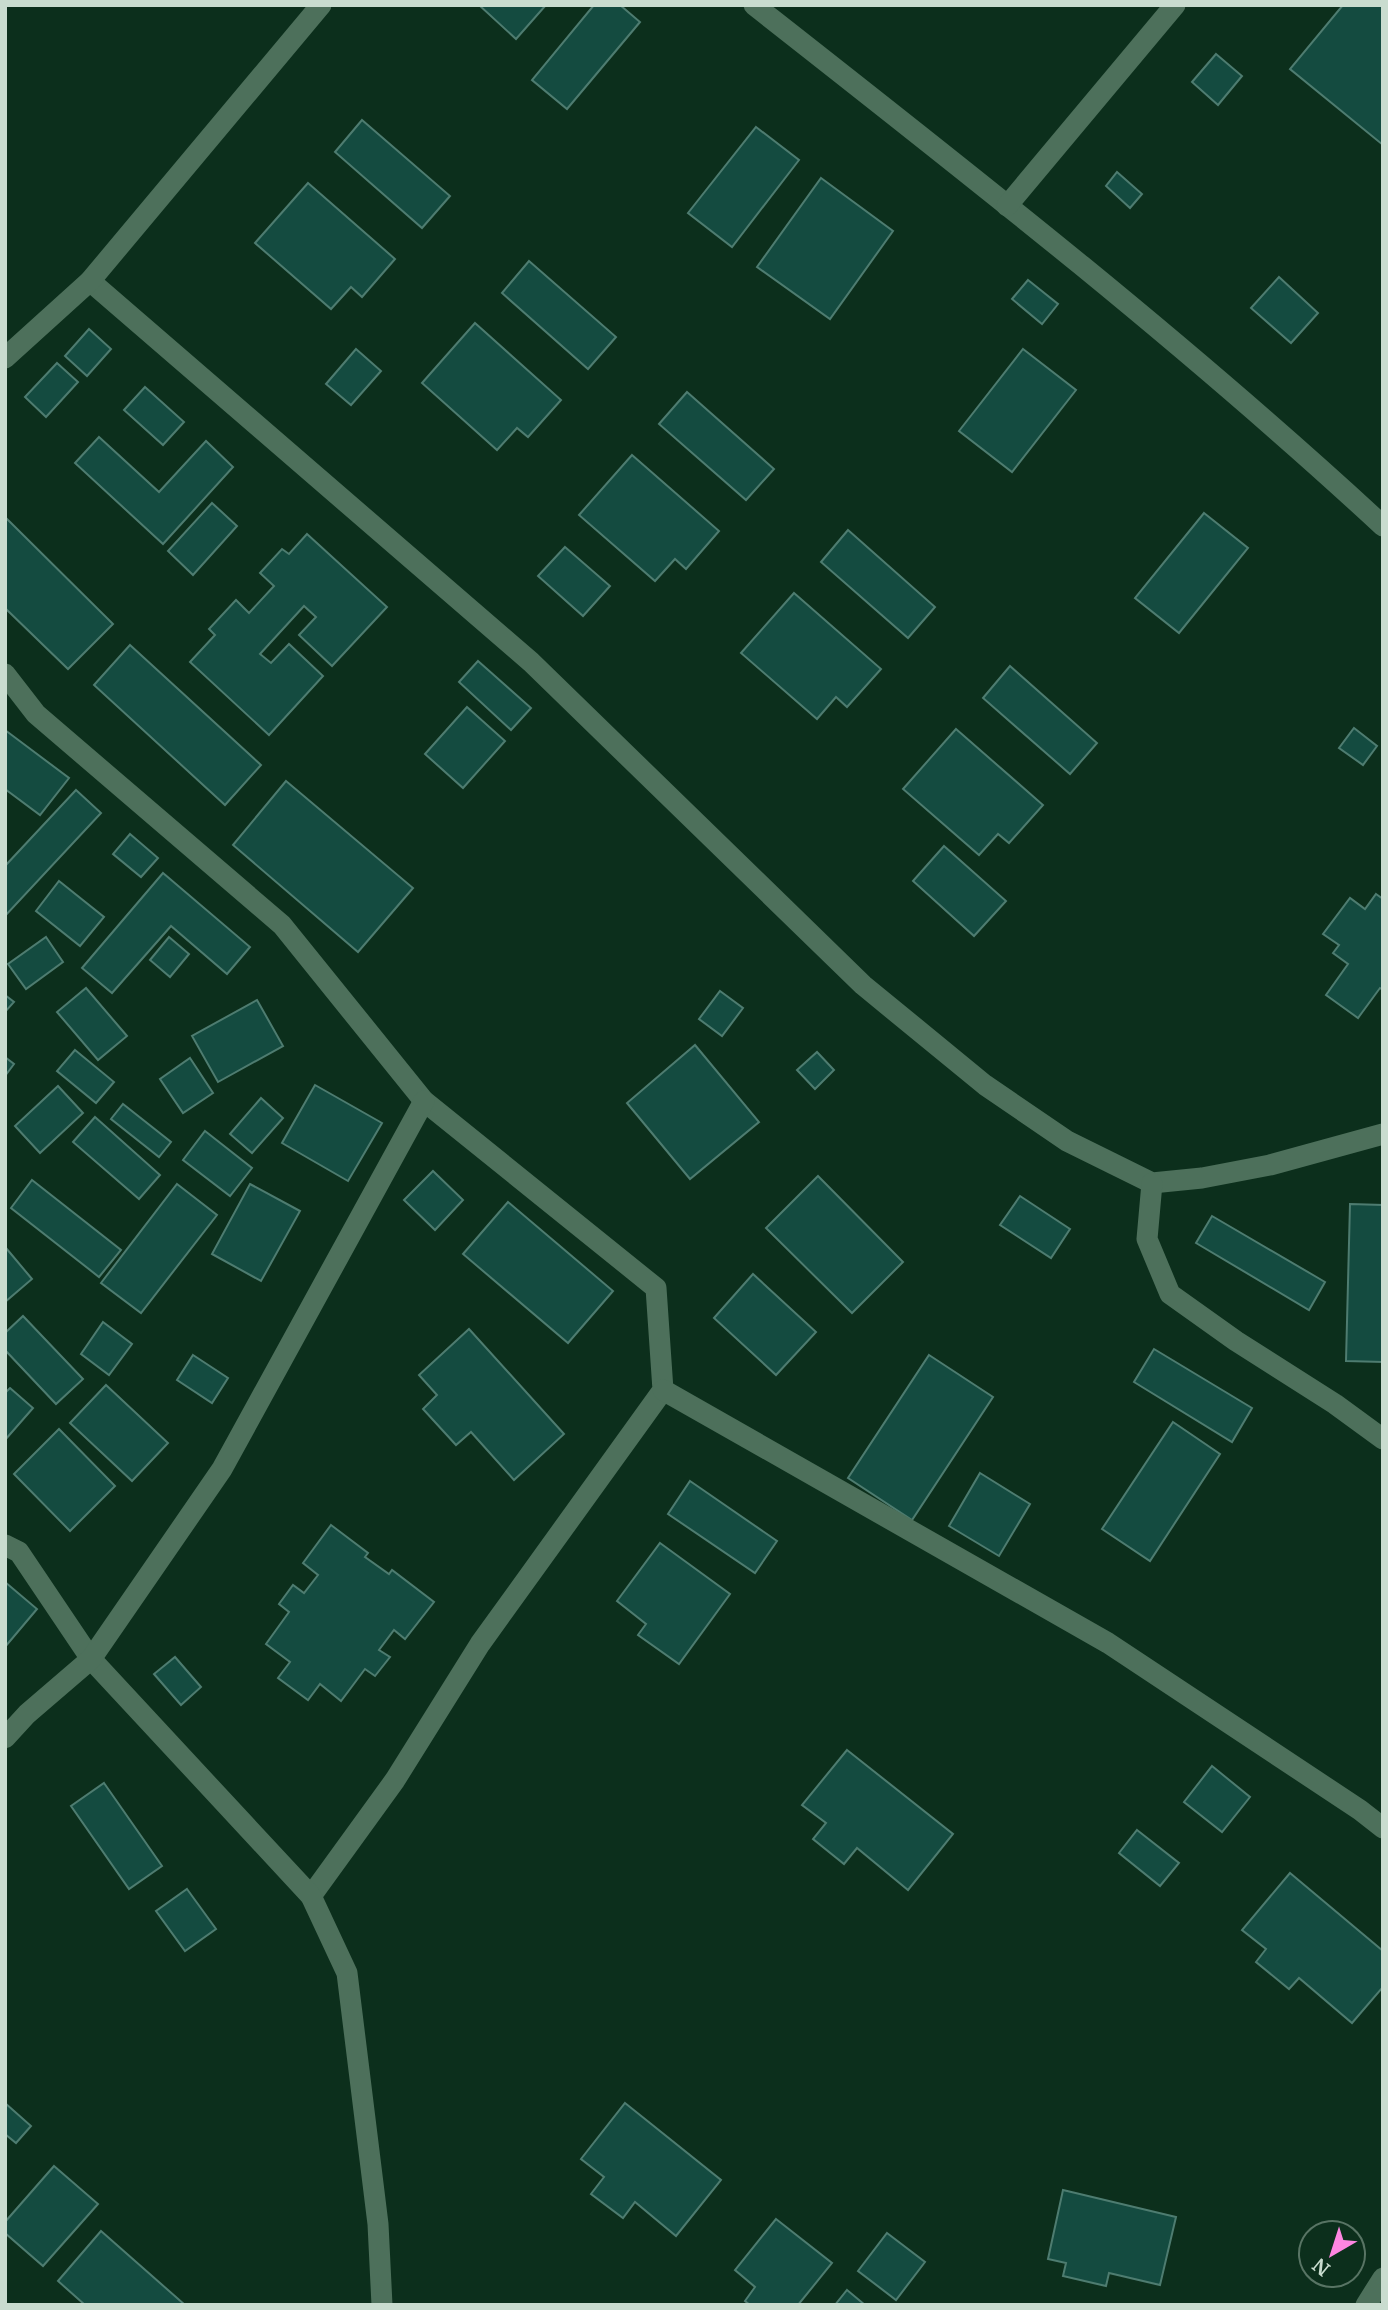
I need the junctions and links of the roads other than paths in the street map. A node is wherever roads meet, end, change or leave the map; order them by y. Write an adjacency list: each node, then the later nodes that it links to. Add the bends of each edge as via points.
1 (321, 5): 5 (street)
2 (754, 5): 4 (street)
3 (1175, 5): 4 (street)
4 (1007, 206): 7 (street)
5 (90, 282): 6 (street); 11 (street, via 531,662 863,985 985,1086 1067,1141)
6 (5, 358)
7 (1383, 526)
8 (5, 674): 9 (street, via 36,714 282,925)
9 (425, 1101): 12 (street, via 656,1289); 15 (street, via 222,1468)
10 (1383, 1135): 11 (street, via 1270,1165)
11 (1152, 1183): 13 (street, via 1147,1239 1170,1294)
12 (663, 1390): 17 (street, via 1108,1643); 18 (street, via 480,1644 395,1780)
13 (1383, 1439)
14 (5, 1545): 15 (street, via 19,1552)
15 (91, 1659): 16 (street); 18 (street)
16 (5, 1738)
17 (1383, 1828)
18 (311, 1896): 20 (street, via 347,1973 379,2224)
19 (1383, 2278): 21 (street)
20 (382, 2305)
21 (1366, 2305)

